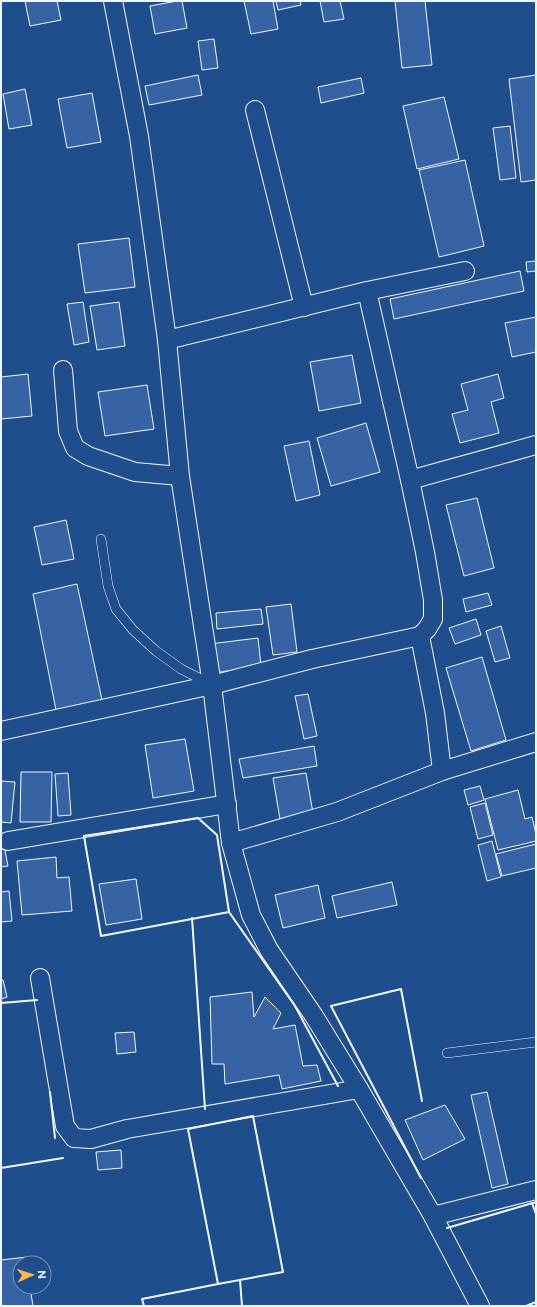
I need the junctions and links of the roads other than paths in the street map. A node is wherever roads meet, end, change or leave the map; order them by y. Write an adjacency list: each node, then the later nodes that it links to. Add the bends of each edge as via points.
1 (113, 1): 6 (street, via 139,136)
2 (254, 110): 5 (street)
3 (466, 271): 4 (street)
4 (368, 291): 5 (street); 10 (street)
5 (304, 307): 6 (street)
6 (168, 340): 9 (street)
7 (63, 370): 9 (street, via 68,432 75,448 88,456 135,472)
8 (536, 445): 10 (street)
9 (180, 476): 13 (street)
10 (410, 480): 12 (street, via 433,600 433,619)
11 (101, 539): 13 (lane, via 108,586 116,609 133,630 156,651 181,669)
12 (420, 636): 13 (street, via 312,659); 16 (street)
13 (212, 685): 14 (street); 17 (street)
14 (1, 731)
15 (536, 742): 16 (street)
16 (442, 771): 19 (street, via 337,812)
17 (226, 804): 18 (street); 19 (street)
18 (8, 841)
19 (231, 843): 23 (street, via 251,915 269,950)
20 (40, 978): 23 (street, via 65,1126 74,1138 91,1139 134,1128)
21 (536, 1042): 22 (lane)
22 (447, 1053)
23 (359, 1089): 25 (street)
24 (536, 1190): 25 (street)
25 (433, 1216): 26 (street)
26 (480, 1306)

